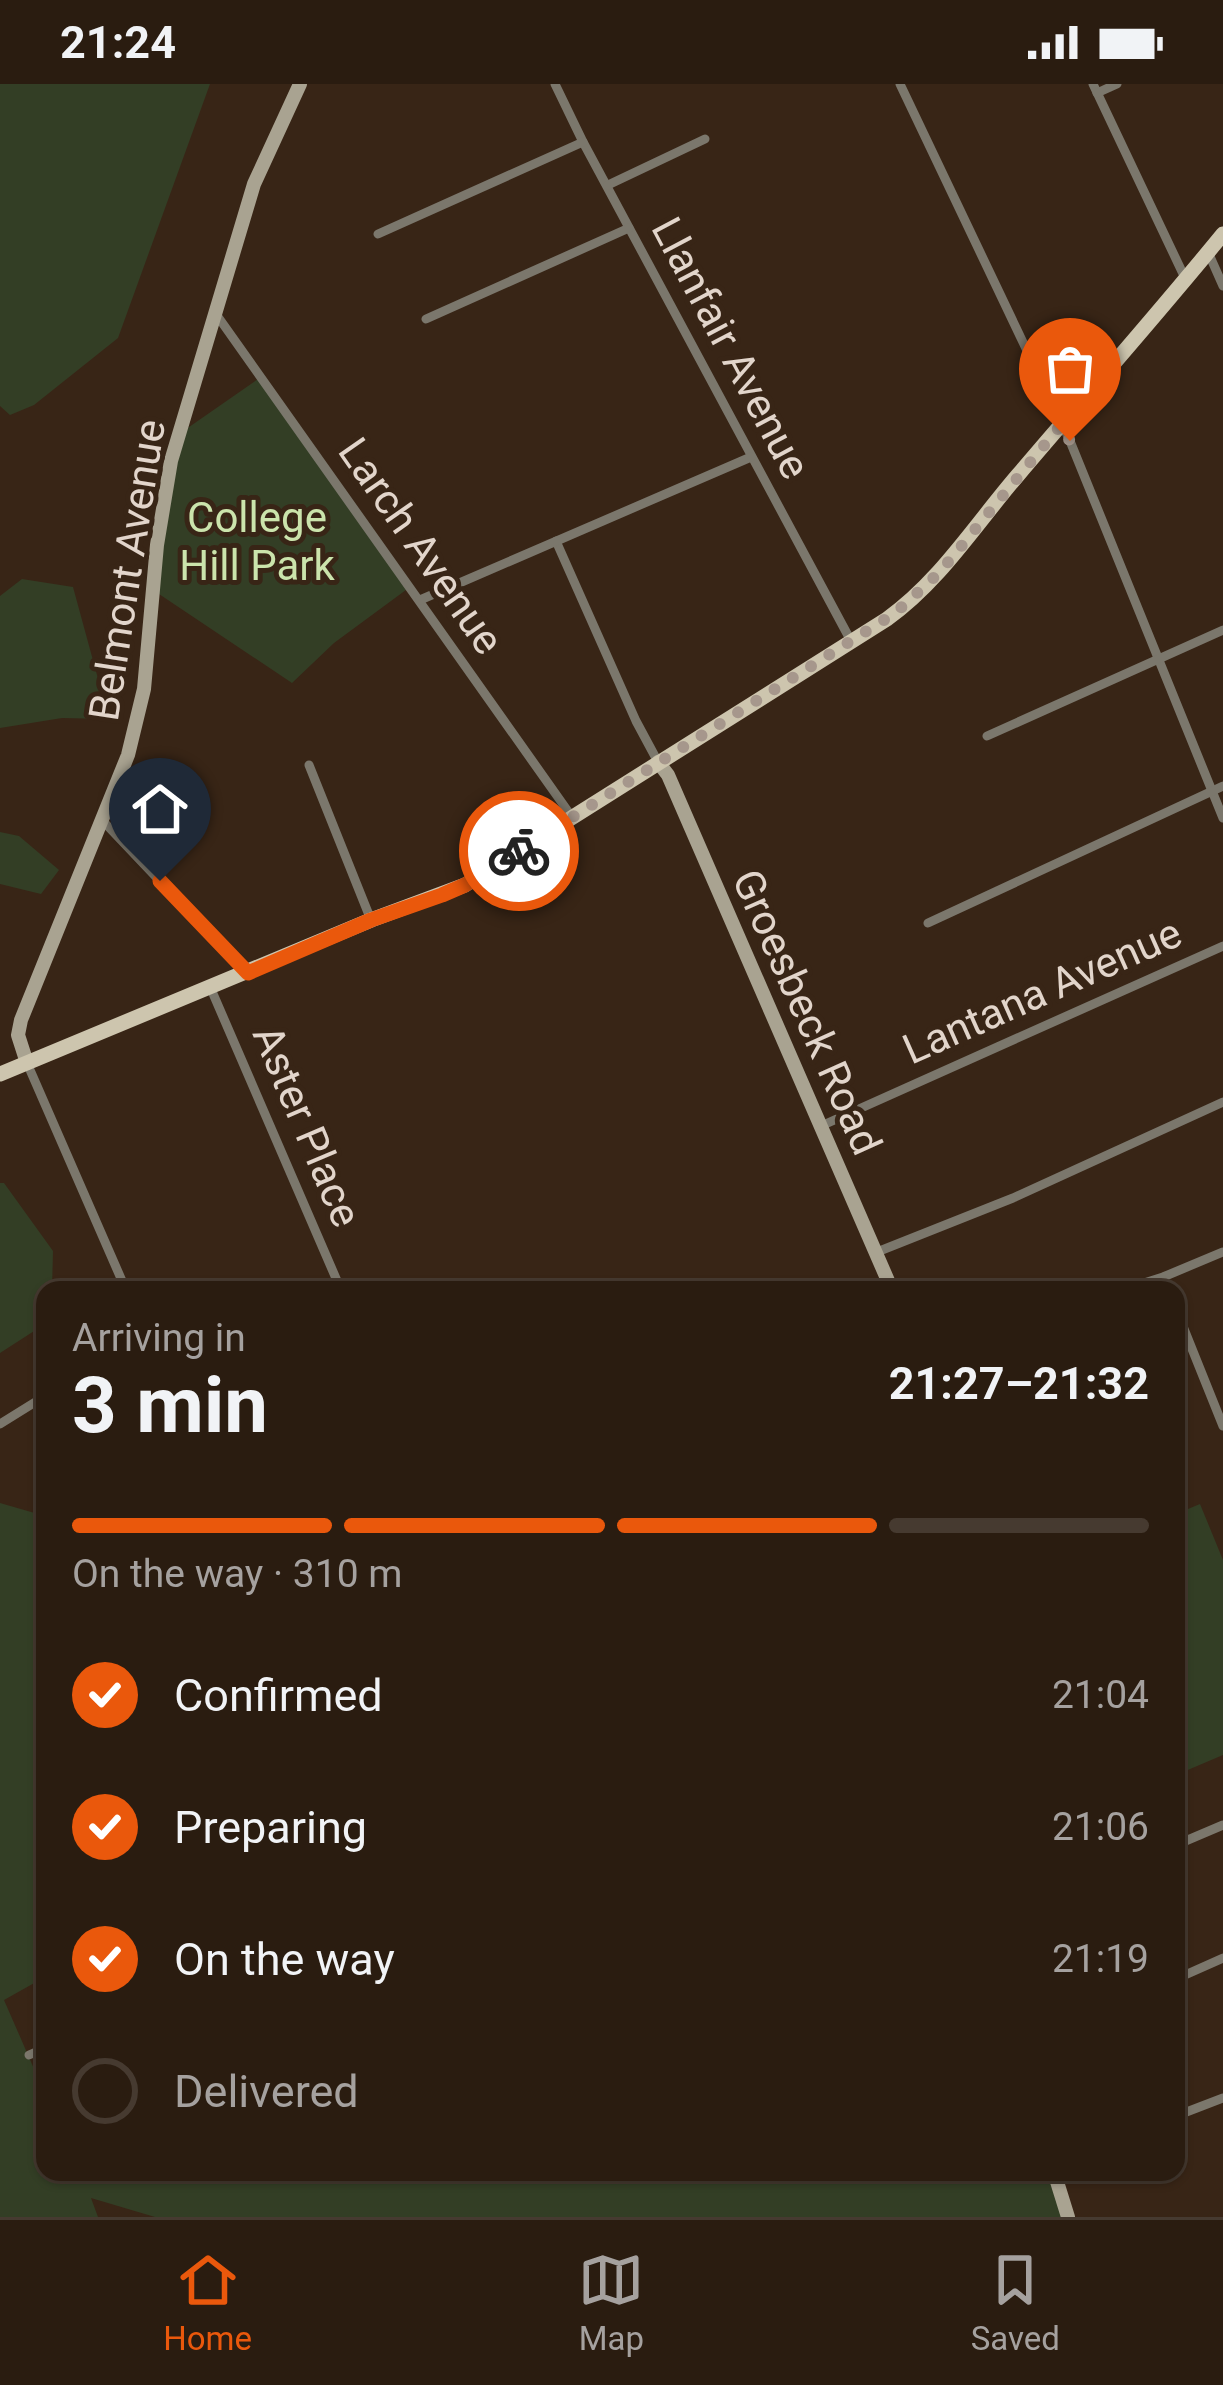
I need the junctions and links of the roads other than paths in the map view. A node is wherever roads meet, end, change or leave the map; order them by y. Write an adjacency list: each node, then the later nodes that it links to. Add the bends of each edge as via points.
1 (300, 84): 15 (street, Belmont Avenue, via 254,184)
2 (554, 84): 7 (street, Llanfair Avenue)
3 (900, 84): 17 (street)
4 (1117, 84): 5 (street)
5 (1095, 88): 13 (street)
6 (705, 139): 8 (street)
7 (583, 142): 8 (street, Llanfair Avenue); 10 (street)
8 (608, 184): 9 (street, Llanfair Avenue)
9 (629, 228): 16 (street); 18 (street, Llanfair Avenue)
10 (378, 234)
11 (1223, 235): 12 (main road)
12 (1208, 252): 13 (main road); 14 (street)
13 (1185, 278): 17 (main road)
14 (1223, 286)
15 (216, 314): 20 (street, Larch Avenue); 30 (street, Belmont Avenue, via 171,461 137,723)
16 (426, 319)
17 (1061, 425): 22 (main road, via 930,583); 23 (street)
18 (752, 457): 19 (street); 22 (street, Llanfair Avenue)
19 (556, 541): 20 (street); 25 (street)
20 (420, 600): 28 (street, Larch Avenue)
21 (1223, 630): 23 (street)
22 (851, 641): 25 (main road)
23 (1158, 659): 24 (street); 27 (street)
24 (988, 736)
25 (658, 762): 28 (main road); 39 (street, Groesbeck Road)
26 (309, 765): 31 (street)
27 (1218, 788): 29 (street); 32 (street)
28 (572, 817): 31 (main road, via 465,885)
29 (1223, 818)
30 (102, 820): 34 (street); 36 (street, Belmont Avenue, via 21,1020)
31 (371, 920): 34 (main road)
32 (928, 923)
33 (1223, 946): 39 (street, Lantana Avenue)
34 (248, 973): 35 (main road)
35 (211, 989): 36 (main road); 44 (street, Aster Place)
36 (28, 1063): 37 (main road); 43 (street)
37 (0, 1074)
38 (1223, 1102): 40 (street)
39 (821, 1126): 40 (street, Groesbeck Road)
40 (877, 1252): 45 (street, Groesbeck Road)
41 (1223, 1252): 42 (street)
42 (1163, 1277): 46 (street); 47 (street)
43 (122, 1281)
44 (337, 1281)
45 (888, 1281)
46 (1150, 1281)
47 (1165, 1281)
48 (1185, 1331): 51 (street)
49 (36, 1402): 50 (street)
50 (0, 1424)
51 (1223, 1426)
52 (1223, 1825): 53 (street)
53 (1185, 1841)
54 (1223, 1958): 55 (street)
55 (1185, 1974)
56 (36, 2052): 57 (street)
57 (29, 2055)
58 (1222, 2098): 59 (street)
59 (1185, 2112)
60 (1057, 2181): 61 (street)
61 (1068, 2217)

